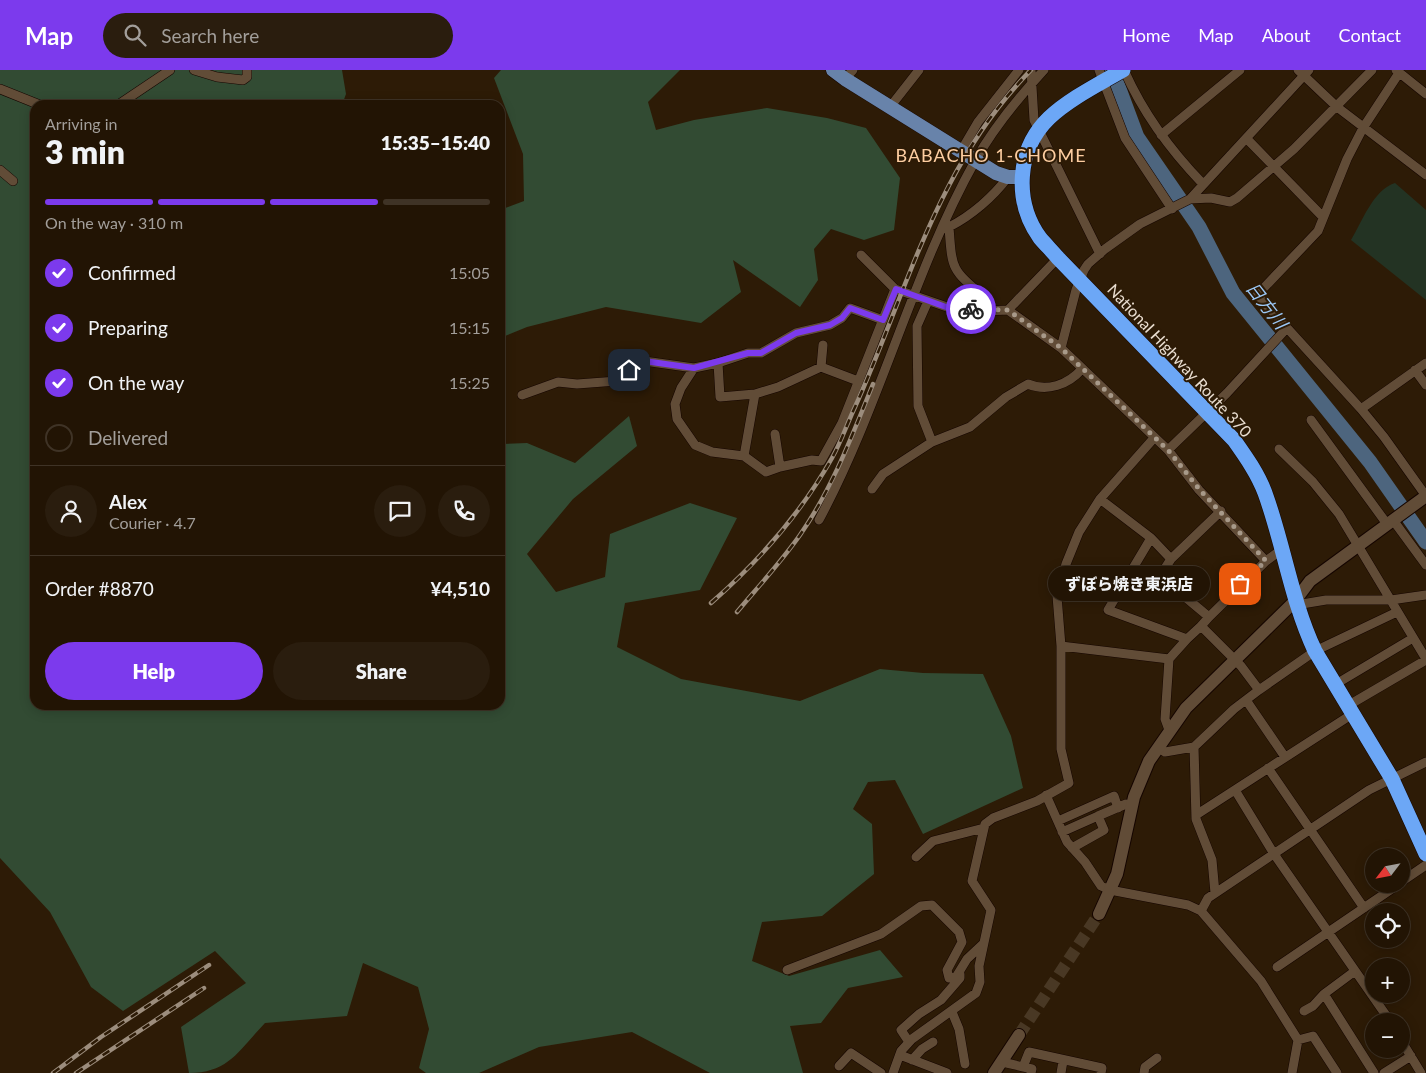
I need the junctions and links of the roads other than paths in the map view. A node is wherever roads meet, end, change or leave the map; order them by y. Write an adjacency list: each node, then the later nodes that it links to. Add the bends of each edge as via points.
1 (170, 70): 18 (street)
2 (194, 70): 3 (street, via 243,80 248,77)
3 (247, 70)
4 (834, 70): 14 (main road)
5 (919, 70): 20 (street)
6 (1019, 70): 26 (street, via 978,122)
7 (1031, 70): 15 (street)
8 (1044, 70): 15 (street)
9 (1240, 70): 24 (street)
10 (1372, 70): 21 (street)
11 (1397, 71): 17 (street); 22 (street)
12 (1303, 72): 21 (street); 25 (street)
13 (1113, 74): 23 (highway, National Highway Route 370); 24 (street, via 1135,94); 35 (street, via 1125,138)
14 (849, 75): 20 (main road)
15 (1032, 83): 23 (street, via 1034,120); 27 (street, via 997,126)
16 (0, 90): 19 (street)
17 (1426, 94)
18 (125, 100)
19 (30, 101)
20 (890, 106): 26 (main road)
21 (1337, 107): 22 (street); 28 (street)
22 (1363, 128): 30 (street); 36 (street)
23 (1038, 130): 31 (highway, National Highway Route 370); 38 (street)
24 (1161, 135): 33 (street)
25 (1247, 139): 28 (street); 33 (street)
26 (961, 151): 27 (main road)
27 (976, 160): 31 (main road); 37 (street)
28 (1273, 167): 34 (street, via 1230,202 1211,198); 36 (street)
29 (0, 170): 32 (street)
30 (1426, 175)
31 (1014, 177): 37 (street, via 963,220); 40 (highway, National Highway Route 370, via 1040,237)
32 (13, 181)
33 (1203, 184): 34 (street)
34 (1190, 199): 35 (street)
35 (1172, 209): 38 (street, via 1140,224)
36 (1322, 216): 48 (street, via 1318,231 1256,295)
37 (946, 226): 43 (street); 45 (street, via 956,272 983,296)
38 (1100, 254): 41 (street, via 1084,270)
39 (861, 255): 42 (street)
40 (1058, 258): 41 (highway, National Highway Route 370); 46 (street)
41 (1080, 280): 50 (street); 62 (highway, National Highway Route 370)
42 (896, 289): 43 (street); 47 (street)
43 (915, 296): 44 (street); 75 (street, via 858,439)
44 (928, 301): 45 (street, via 946,307); 66 (street, via 917,326 918,406)
45 (979, 310): 46 (street)
46 (1008, 310): 50 (street)
47 (883, 320): 51 (street, via 850,308 830,325 796,333 761,353 748,353); 57 (street)
48 (1284, 331): 61 (street); 62 (street)
49 (823, 345): 53 (street)
50 (1061, 348): 55 (street)
51 (718, 363): 54 (street); 59 (street, via 720,397)
52 (1426, 363): 56 (street)
53 (820, 367): 57 (street); 59 (street)
54 (694, 368): 60 (street, via 637,360 617,382 558,382); 69 (street, via 675,404 677,419 695,445 712,452)
55 (1082, 369): 65 (street); 66 (street, via 1074,378 1052,387 1041,389 1028,384 1006,397 970,427)
56 (1416, 370): 58 (street); 61 (street)
57 (858, 381): 70 (street, via 842,423 821,461)
58 (1426, 385)
59 (755, 394): 69 (street)
60 (522, 395)
61 (1361, 409): 72 (street)
62 (1208, 412): 68 (street); 79 (highway, National Highway Route 370, via 1251,464 1265,492)
63 (1312, 420): 76 (street)
64 (774, 434): 70 (street)
65 (1154, 438): 68 (street); 73 (street)
66 (932, 442): 71 (street, via 882,474)
67 (1279, 449): 78 (street, via 1313,482)
68 (1168, 450): 74 (street)
69 (744, 456): 70 (street, via 766,472)
70 (780, 467)
71 (872, 489)
72 (1425, 497): 76 (main road)
73 (1100, 499): 77 (street); 91 (street, via 1079,532 1057,596)
74 (1221, 510): 80 (street); 81 (street)
75 (819, 520)
76 (1392, 521): 78 (main road); 82 (street)
77 (1151, 538): 80 (street); 90 (street, via 1108,610)
78 (1358, 544): 84 (street); 85 (main road, via 1310,581)
79 (1281, 550): 81 (street); 85 (highway, National Highway Route 370)
80 (1171, 559): 87 (street, via 1160,576)
81 (1266, 561): 87 (street)
82 (1426, 565)
83 (1426, 595): 84 (street)
84 (1391, 600): 85 (street); 86 (street)
85 (1296, 603): 92 (highway, National Highway Route 370); 94 (main road)
86 (1397, 612): 89 (street); 92 (street)
87 (1209, 617): 88 (street)
88 (1202, 626): 90 (street); 94 (street)
89 (1413, 638): 95 (street); 96 (street)
90 (1186, 639): 93 (street)
91 (1061, 646): 93 (street); 108 (street, via 1061,749 1069,783)
92 (1315, 651): 96 (highway, National Highway Route 370); 97 (street)
93 (1169, 659): 100 (street, via 1165,719)
94 (1235, 659): 97 (street); 100 (main road, via 1186,708)
95 (1426, 660): 99 (street)
96 (1336, 684): 99 (highway, National Highway Route 370)
97 (1259, 690): 98 (street)
98 (1246, 700): 101 (street); 103 (street)
99 (1351, 709): 103 (street); 106 (highway, National Highway Route 370)
100 (1169, 730): 102 (main road)
101 (1194, 747): 102 (street, via 1165,752); 111 (street)
102 (1158, 748): 109 (main road, via 1149,761)
103 (1285, 757): 105 (street)
104 (1426, 762): 106 (street)
105 (1268, 768): 107 (street); 115 (street)
106 (1392, 779): 115 (street, via 1369,790); 119 (highway, National Highway Route 370)
107 (1235, 790): 111 (street); 118 (street)
108 (1046, 796): 113 (street); 114 (street, via 993,818)
109 (1132, 806): 110 (street, via 1126,804); 123 (main road, via 1122,855)
110 (1118, 808): 112 (street); 113 (street, via 1114,796)
111 (1196, 815): 125 (street, via 1212,860)
112 (1098, 816): 116 (street); 117 (street, via 1104,830)
113 (1058, 822): 116 (street)
114 (984, 828): 120 (street, via 933,841); 130 (street, via 972,881 991,910)
115 (1309, 831): 118 (street); 126 (street)
116 (1062, 832): 117 (street)
117 (1072, 848): 123 (street, via 1101,886)
118 (1274, 854): 125 (street); 129 (street)
119 (1426, 854)
120 (916, 856)
121 (1426, 865): 122 (street)
122 (1410, 876)
123 (1110, 890): 127 (street, via 1188,905); 128 (main road)
124 (1386, 893): 126 (street)
125 (1215, 894): 127 (street, via 1208,898)
126 (1364, 908): 129 (street)
127 (1201, 911): 140 (street, via 1261,981)
128 (1099, 914)
129 (1329, 932): 131 (street); 134 (street)
130 (984, 943): 132 (street); 137 (street, via 976,993)
131 (1277, 967)
132 (961, 968): 133 (street, via 956,977 949,978 948,970 962,942 959,932 932,905 922,906 881,934); 141 (street, via 960,978 940,1000 901,1030)
133 (787, 970)
134 (1356, 971): 135 (street); 138 (street)
135 (1324, 994): 136 (street); 163 (street)
136 (1304, 1011)
137 (952, 1012): 141 (street); 151 (street, via 959,1029)
138 (1385, 1013)
139 (1019, 1035): 150 (main road)
140 (1298, 1040): 161 (street); 162 (street, via 1312,1036)
141 (909, 1042): 145 (street)
142 (933, 1042): 148 (street)
143 (842, 1047): 144 (street)
144 (851, 1053): 153 (street, via 837,1068); 154 (street)
145 (900, 1055): 148 (street); 155 (street)
146 (1411, 1056): 164 (street); 165 (street)
147 (1157, 1058): 160 (street, via 1145,1067)
148 (912, 1060): 156 (street)
149 (1062, 1061): 152 (street, via 1029,1052); 158 (street); 159 (street, via 1102,1068)
150 (1002, 1062): 152 (street); 157 (main road)
151 (964, 1064)
152 (1027, 1070)
153 (846, 1073)
154 (880, 1073)
155 (893, 1073)
156 (947, 1073)
157 (994, 1073)
158 (1061, 1073)
159 (1101, 1073)
160 (1144, 1073)
161 (1292, 1073)
162 (1337, 1073)
163 (1374, 1073)
164 (1384, 1073)
165 (1421, 1073)

